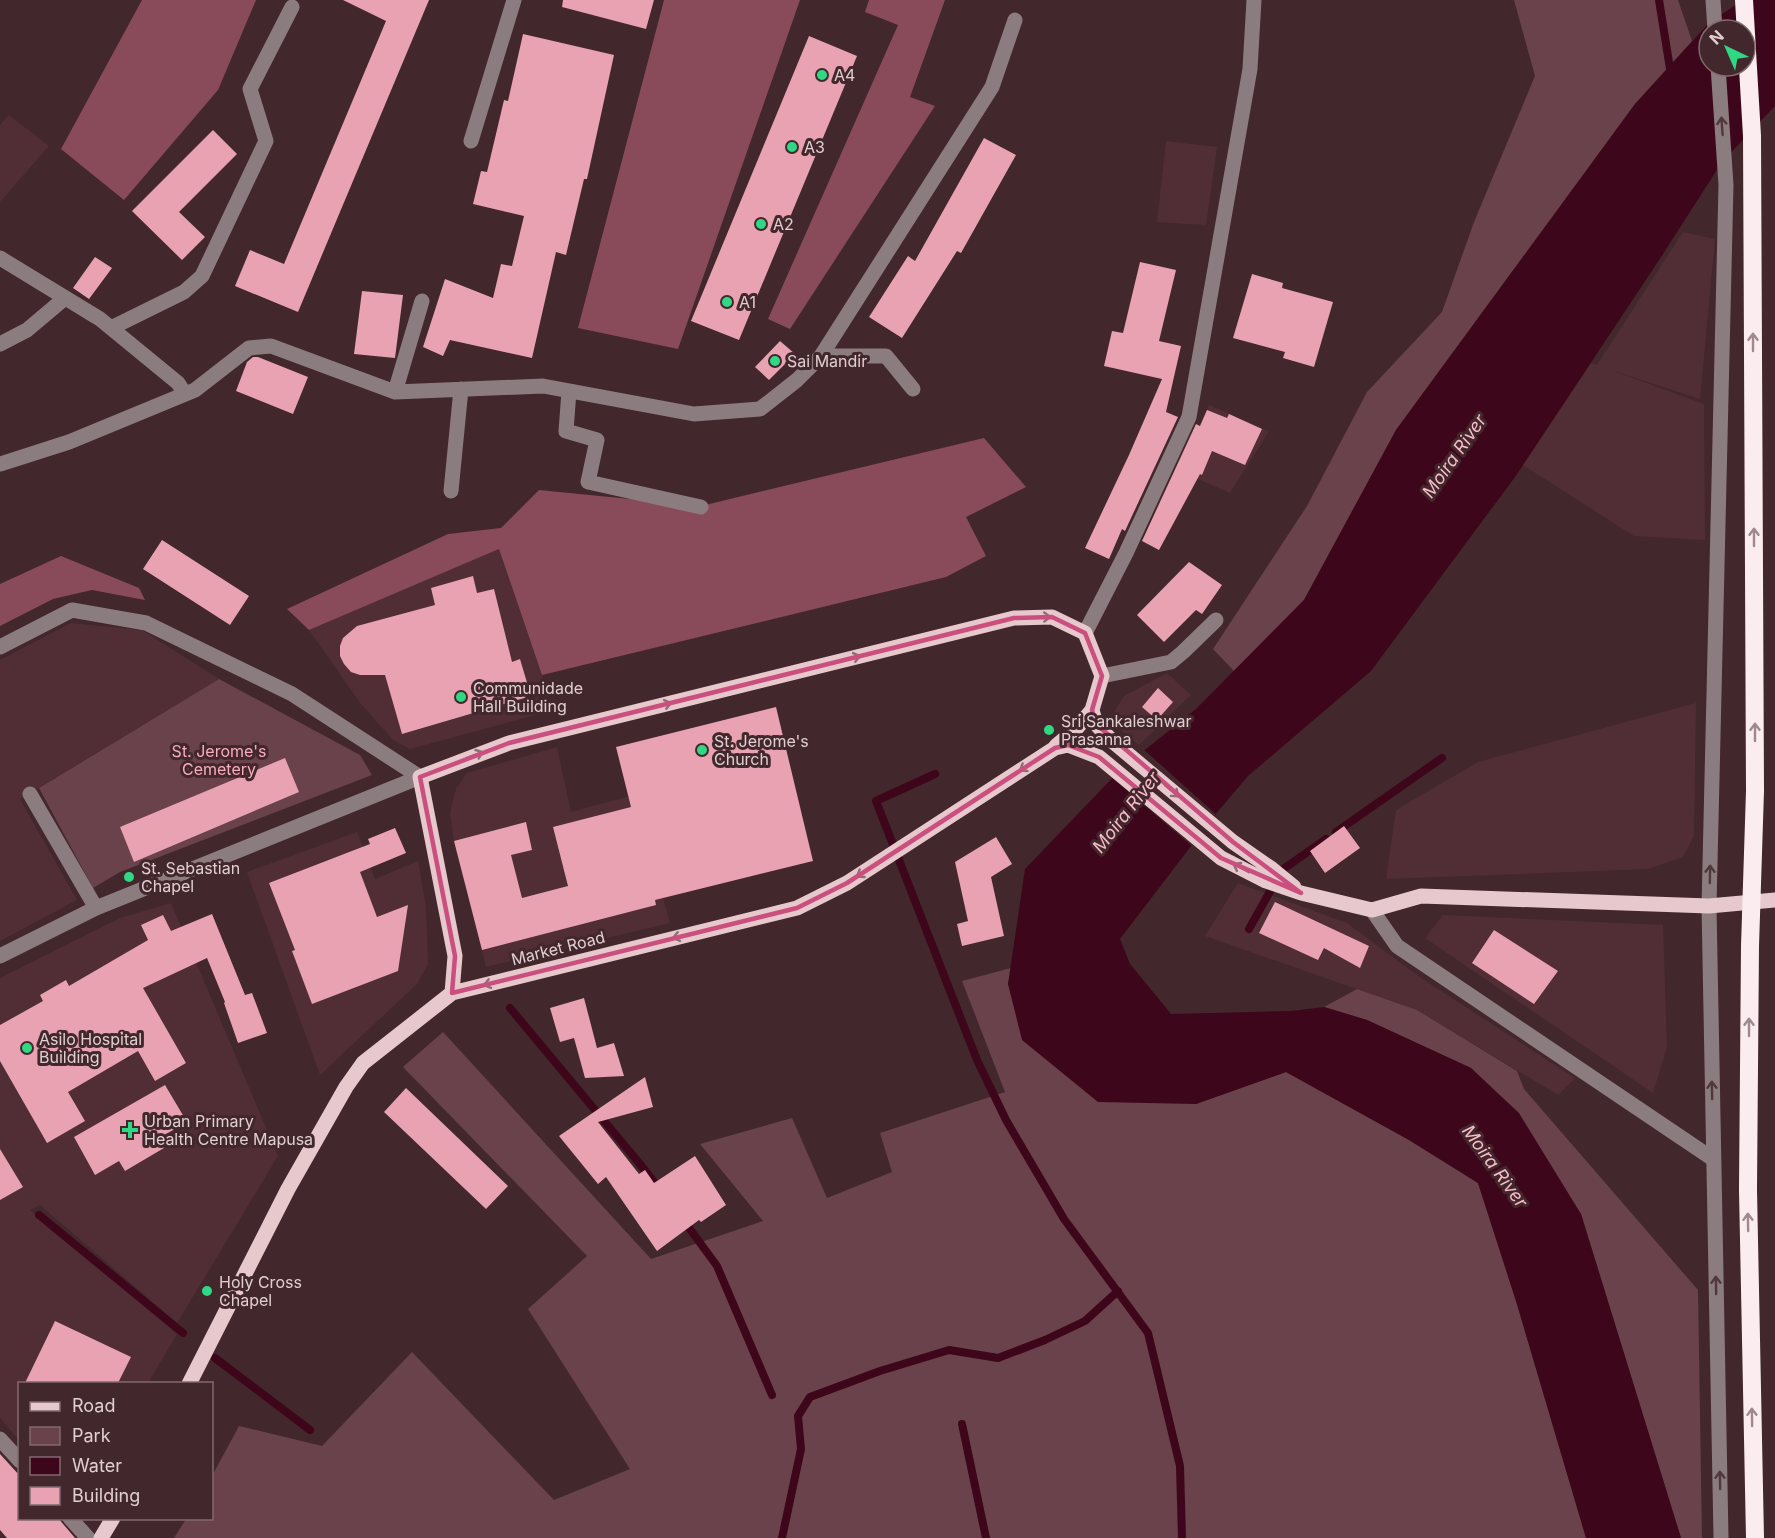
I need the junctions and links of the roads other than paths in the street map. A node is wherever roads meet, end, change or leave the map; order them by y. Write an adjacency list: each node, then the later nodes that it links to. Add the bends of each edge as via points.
1 (514, 0): 9 (street)
2 (1254, 0): 25 (street, via 1250,69 1189,417)
3 (1713, 0): 6 (street)
4 (1744, 0): 48 (highway, one-way to 4, bridge, via 1748,1190 1755,791 1752,136)
5 (292, 7): 13 (street, via 250,89 266,141 202,276 184,292)
6 (1714, 18)
7 (1015, 20): 15 (street, via 992,87)
8 (1719, 78): 34 (street, one-way to 8, via 1726,185)
9 (471, 141)
10 (0, 258): 11 (street)
11 (65, 298): 13 (street); 14 (street, via 27,330)
12 (422, 301): 19 (street)
13 (111, 328): 20 (street, via 178,383)
14 (0, 344)
15 (821, 356): 17 (street, via 886,356); 18 (street, via 760,409 694,414)
16 (461, 389): 18 (street, via 543,386); 19 (street); 22 (street)
17 (913, 389)
18 (570, 391): 23 (street, via 566,431 597,440 588,482)
19 (395, 392): 20 (street, via 271,346 249,348)
20 (185, 394): 21 (street, via 69,442)
21 (0, 464)
22 (451, 491)
23 (701, 507)
24 (1216, 620): 27 (street, via 1171,662)
25 (1085, 633): 27 (main road); 30 (main road, one-way to 25, via 509,743 1014,618 1052,617)
26 (0, 646): 30 (street, via 72,610 147,623 292,694)
27 (1102, 676): 28 (main road)
28 (1092, 711): 29 (main road, Market Road); 32 (main road, one-way to 32, via 1096,724 1111,740 1233,843)
29 (1055, 748): 32 (main road, one-way to 29, via 1266,881 1221,858 1099,757 1068,745); 38 (main road, Market Road, one-way to 38, via 847,883 797,908)
30 (420, 777): 35 (street); 38 (main road, via 455,956)
31 (30, 794): 35 (street)
32 (1301, 893): 36 (main road)
33 (1775, 900): 34 (main road)
34 (1709, 906): 36 (main road, via 1421,896); 39 (street, one-way to 34)
35 (96, 908): 37 (street)
36 (1372, 910): 39 (street, via 1397,946)
37 (0, 956)
38 (452, 993): 40 (main road, Market Road, via 363,1063 346,1087 288,1189)
39 (1713, 1159): 47 (street, one-way to 39)
40 (190, 1382)
41 (0, 1439): 42 (street)
42 (18, 1459)
43 (72, 1520): 45 (street)
44 (111, 1520): 46 (main road)
45 (88, 1538)
46 (102, 1538)
47 (1721, 1538)
48 (1755, 1538)

